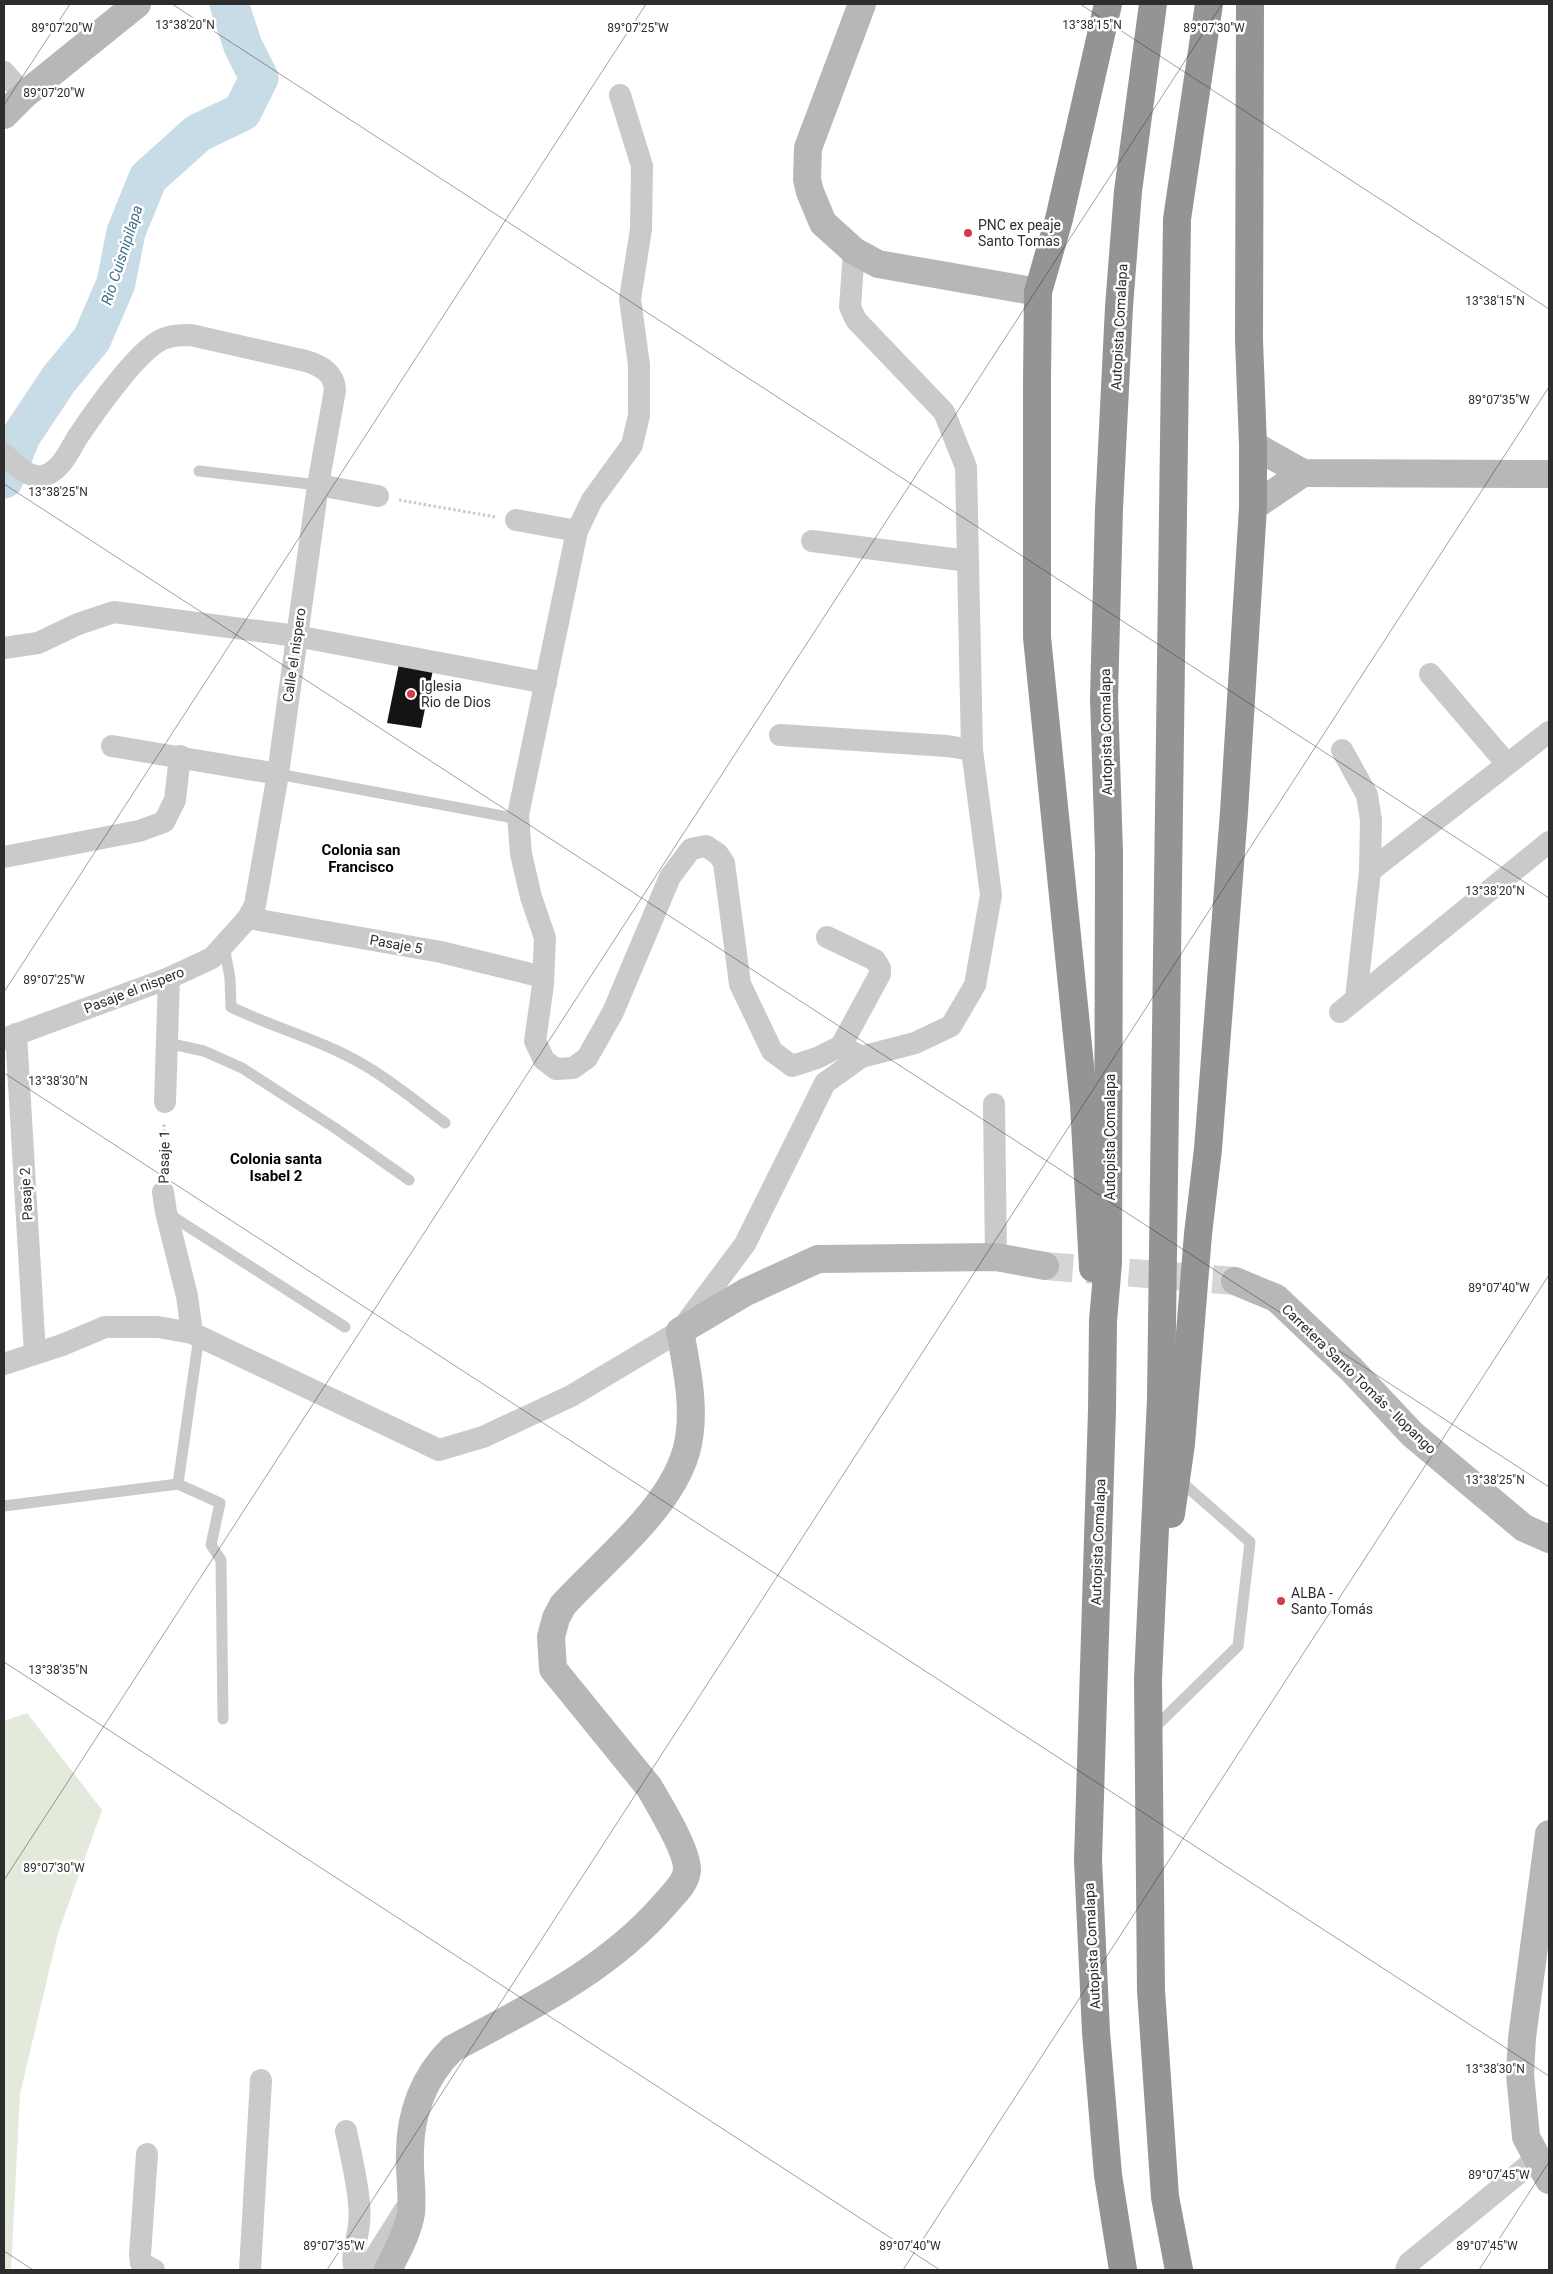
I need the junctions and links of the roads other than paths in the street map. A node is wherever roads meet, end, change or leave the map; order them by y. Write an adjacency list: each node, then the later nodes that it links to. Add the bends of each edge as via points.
1 (136, 4): 8 (street)
2 (862, 4): 11 (street, via 808,148 806,165 810,192 823,223)
3 (1108, 4): 12 (highway, via 1059,219)
4 (1153, 4): 58 (highway, Autopista Comalapa, via 1128,191 1109,509 1104,698 1110,852 1110,1100 1108,1262)
5 (1208, 4): 68 (highway, via 1177,219 1161,1399)
6 (1250, 4): 13 (highway, via 1249,340)
7 (4, 72): 8 (street)
8 (24, 95): 10 (street)
9 (620, 95): 22 (street, via 642,166 641,229 630,299 639,365 640,415 632,445 592,500)
10 (4, 115)
11 (854, 251): 12 (street, via 878,264); 24 (street, via 850,306 856,320 944,412 966,467)
12 (1038, 292): 58 (highway, via 1037,637 1084,1104 1091,1258)
13 (1253, 445): 16 (street); 20 (highway)
14 (4, 454): 18 (street, Calle el nispero, via 20,470 42,476 55,470 139,358 161,340 191,335 306,361 328,373 334,381 335,390)
15 (199, 471): 18 (lane)
16 (1302, 474): 17 (street); 20 (street)
17 (1549, 474)
18 (318, 486): 19 (street); 25 (street, Calle el nispero)
19 (378, 496)
20 (1253, 506): 64 (highway, via 1208,1149)
21 (516, 520): 22 (street)
22 (577, 531): 28 (street)
23 (812, 541): 24 (street)
24 (968, 561): 32 (street)
25 (296, 636): 26 (street, via 114,612 38,642); 28 (street); 36 (street, Calle el nispero)
26 (4, 648)
27 (1430, 674): 35 (street)
28 (546, 683): 37 (street)
29 (1549, 732): 35 (street)
30 (780, 735): 32 (street)
31 (112, 746): 34 (street)
32 (972, 750): 49 (street, via 991,895 976,985 951,1026 915,1043)
33 (1342, 750): 40 (street, via 1367,794 1371,820)
34 (180, 756): 36 (street); 39 (street, via 175,800 164,822 139,831)
35 (1507, 764): 40 (street)
36 (278, 774): 37 (lane); 41 (street, Calle el nispero, via 255,905)
37 (518, 819): 44 (street, via 523,862 545,938)
38 (1549, 842): 40 (street, via 1348,1005)
39 (4, 857)
40 (1370, 870)
41 (248, 918): 43 (street, Pasaje el nispero); 44 (street, Pasaje 5, via 441,952)
42 (827, 937): 48 (street, via 875,960 880,968 880,974)
43 (224, 946): 45 (street, Pasaje el nispero, via 212,958); 52 (lane, via 231,1007 363,1064)
44 (543, 977): 48 (street, via 535,1041 544,1060 556,1068 573,1068 587,1058 613,1012 670,878 691,849 706,846 724,862 740,984 772,1051 792,1066)
45 (169, 978): 46 (street, Pasaje el nispero); 47 (street)
46 (10, 1037): 62 (street, Pasaje 2)
47 (166, 1043): 50 (street); 53 (lane, via 204,1051 242,1068)
48 (841, 1046): 49 (street)
49 (861, 1057): 60 (street, via 825,1083 745,1244)
50 (165, 1102)
51 (994, 1104): 55 (street)
52 (445, 1123)
53 (409, 1180)
54 (164, 1202): 59 (lane); 61 (street)
55 (996, 1257): 56 (street); 60 (street, via 818,1259 746,1292)
56 (1045, 1266)
57 (1235, 1281): 67 (street, Carretera Santo Tomás - Ilopango, via 1276,1298 1351,1368 1412,1434 1524,1528)
58 (1103, 1321): 82 (highway, Autopista Comalapa, via 1088,1860 1096,2032 1108,2176)
59 (345, 1327)
60 (680, 1331): 61 (street, via 571,1396 483,1437 439,1450); 76 (street, via 691,1418 686,1452 674,1480 653,1513 563,1605 553,1624 550,1644 556,1674 662,1808 687,1867 685,1879 649,1923 588,1973 452,2049 442,2060 426,2084 412,2125)
61 (196, 1335): 62 (street, via 158,1327 105,1327); 65 (lane)
62 (35, 1354): 63 (street)
63 (4, 1364)
64 (1176, 1478): 68 (highway); 70 (lane, via 1250,1542 1238,1646)
65 (178, 1484): 66 (lane); 69 (lane, via 220,1503 212,1545 221,1560)
66 (4, 1506)
67 (1549, 1539)
68 (1148, 1679): 70 (highway)
69 (222, 1719)
70 (1148, 1734): 83 (highway, via 1151,1990 1165,2197)
71 (1549, 1834): 75 (street, via 1520,2074 1526,2137)
72 (261, 2080): 78 (street)
73 (346, 2131): 79 (street, via 360,2222 353,2260)
74 (147, 2154): 77 (street, via 140,2255 141,2264)
75 (1543, 2170): 84 (street, via 1409,2263)
76 (411, 2207): 80 (street, via 404,2211); 81 (street, via 405,2234)
77 (154, 2270)
78 (250, 2270)
79 (356, 2270)
80 (367, 2270)
81 (388, 2270)
82 (1123, 2270)
83 (1179, 2270)
84 (1406, 2270)

